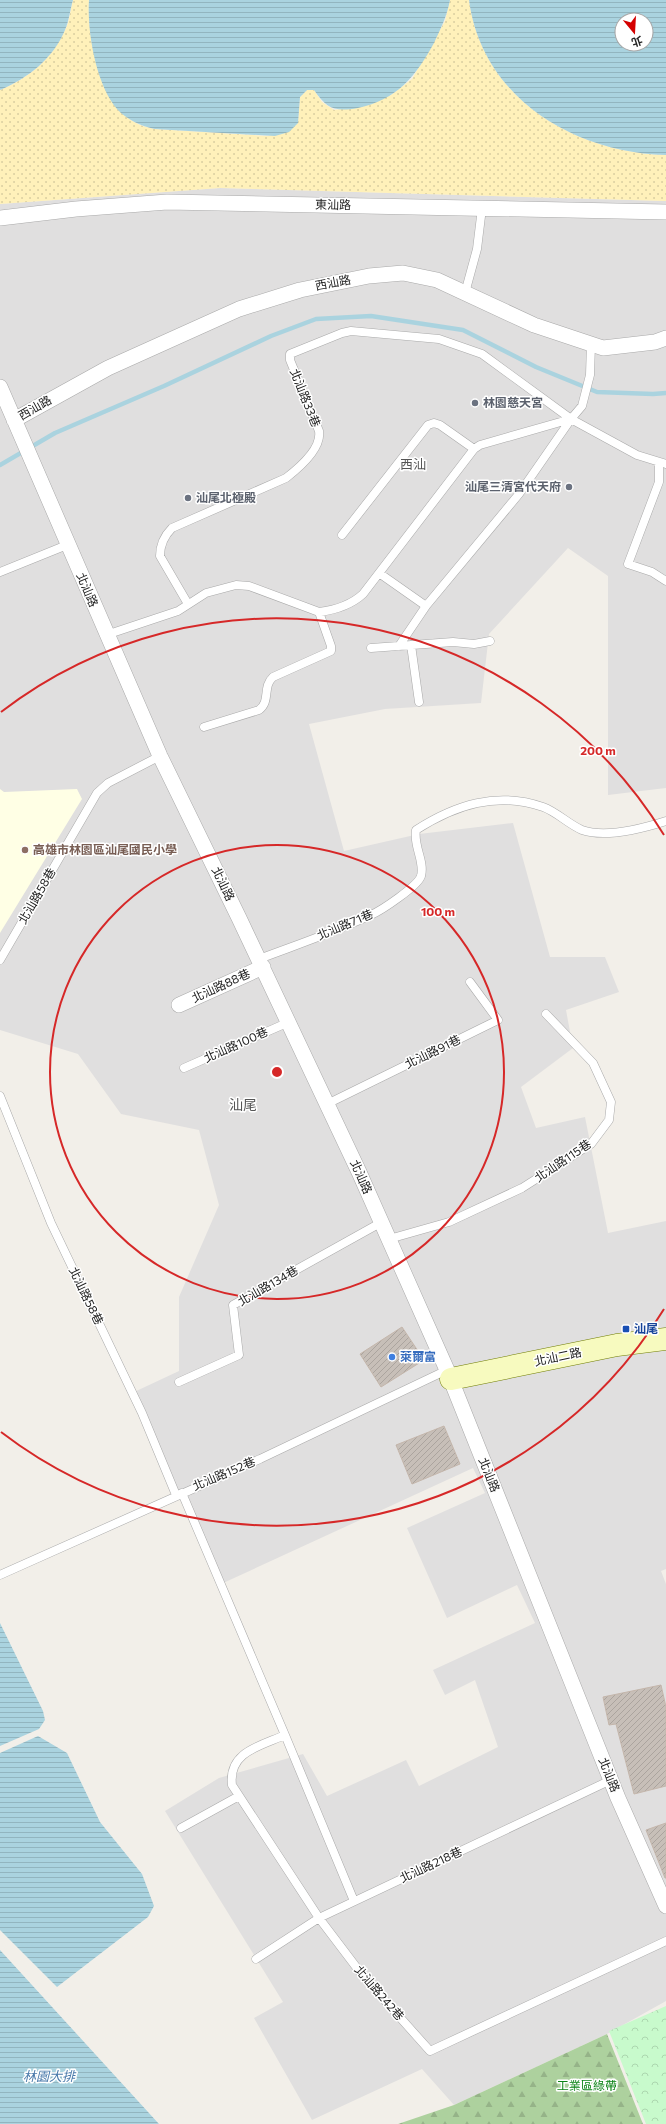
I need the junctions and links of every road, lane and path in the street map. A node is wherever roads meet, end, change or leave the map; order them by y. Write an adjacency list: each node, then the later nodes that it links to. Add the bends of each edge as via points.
1 (482, 208): 2 (street, 東汕路); 3 (street, 東汕路, via 167,202 76,208); 4 (lane, via 477,249)
2 (666, 212)
3 (0, 218)
4 (465, 293): 6 (street, 西汕路, via 534,326); 9 (street, 西汕路, via 437,280 403,273 370,276 300,290 239,309 108,368)
5 (666, 338): 6 (street, 西汕路, via 654,342 603,348)
6 (591, 344): 8 (lane, via 590,375 582,406)
7 (1, 393): 9 (street, 北汕路)
8 (571, 419): 10 (lane, via 480,444); 11 (lane, 北汕路33巷, via 637,455); 17 (lane, 北汕路33巷, via 482,354 439,339 351,331 295,350 290,354 290,360 319,431 317,446 286,478 172,528 167,533 160,547 160,556); 18 (lane, via 519,494)
9 (16, 426): 13 (street, 北汕路)
10 (474, 448): 12 (lane, via 440,425 428,425); 15 (lane)
11 (663, 463): 16 (lane, 北汕路33巷, via 659,482 628,564)
12 (342, 535)
13 (67, 545): 14 (lane); 20 (street, 北汕路)
14 (0, 572)
15 (379, 573): 18 (lane); 19 (lane, via 356,600 329,611)
16 (666, 580)
17 (188, 604): 19 (lane, via 206,593 236,585 249,586); 20 (lane, via 178,611)
18 (426, 606): 23 (lane)
19 (319, 612): 26 (lane, via 331,651 273,677 267,686 265,703 259,710)
20 (106, 635): 27 (street, 北汕路)
21 (490, 641): 22 (lane, via 474,644 453,642)
22 (412, 645): 23 (lane); 25 (lane)
23 (399, 646): 24 (lane)
24 (371, 648)
25 (419, 702)
26 (204, 727)
27 (160, 756): 29 (lane, 北汕路58巷, via 108,783 97,793); 30 (street, 北汕路)
28 (666, 822): 30 (lane, 北汕路71巷, via 644,828 599,833 582,830 543,807 511,800 478,802 435,818 416,830 414,839 421,876 414,886 372,915)
29 (0, 960)
30 (261, 963): 32 (street, 北汕路88巷); 34 (street, 北汕路)
31 (470, 982): 37 (lane, 北汕路91巷, via 498,1020)
32 (179, 1005)
33 (546, 1014): 39 (lane, 北汕路115巷, via 593,1063 611,1102 609,1120 591,1144 522,1188 449,1222)
34 (289, 1022): 35 (lane, 北汕路100巷); 37 (street, 北汕路)
35 (184, 1068)
36 (0, 1096): 43 (lane, 北汕路58巷, via 51,1222)
37 (327, 1104): 38 (street, 北汕路)
38 (382, 1222): 39 (street, 北汕路); 42 (lane, 北汕路134巷, via 233,1305 240,1355)
39 (389, 1239): 41 (street, 北汕路)
40 (666, 1339): 41 (street, 北汕二路, via 616,1345)
41 (449, 1375): 43 (lane, 北汕路152巷); 46 (street, 北汕路)
42 (179, 1382)
43 (179, 1494): 44 (lane, 北汕路152巷); 45 (lane, 北汕路58巷)
44 (0, 1575)
45 (285, 1735): 47 (lane, 北汕路242巷, via 246,1752 234,1764 231,1774 232,1785); 49 (lane, 北汕路58巷)
46 (611, 1780): 49 (lane, 北汕路218巷); 50 (street, 北汕路)
47 (239, 1796): 48 (lane); 51 (lane, 北汕路242巷)
48 (181, 1828)
49 (354, 1902): 51 (lane, 北汕路218巷)
50 (666, 1906)
51 (319, 1918): 52 (lane, 北汕路242巷, via 363,1976 430,2051); 53 (lane, 北汕路218巷)
52 (666, 1941)
53 (256, 1959)

